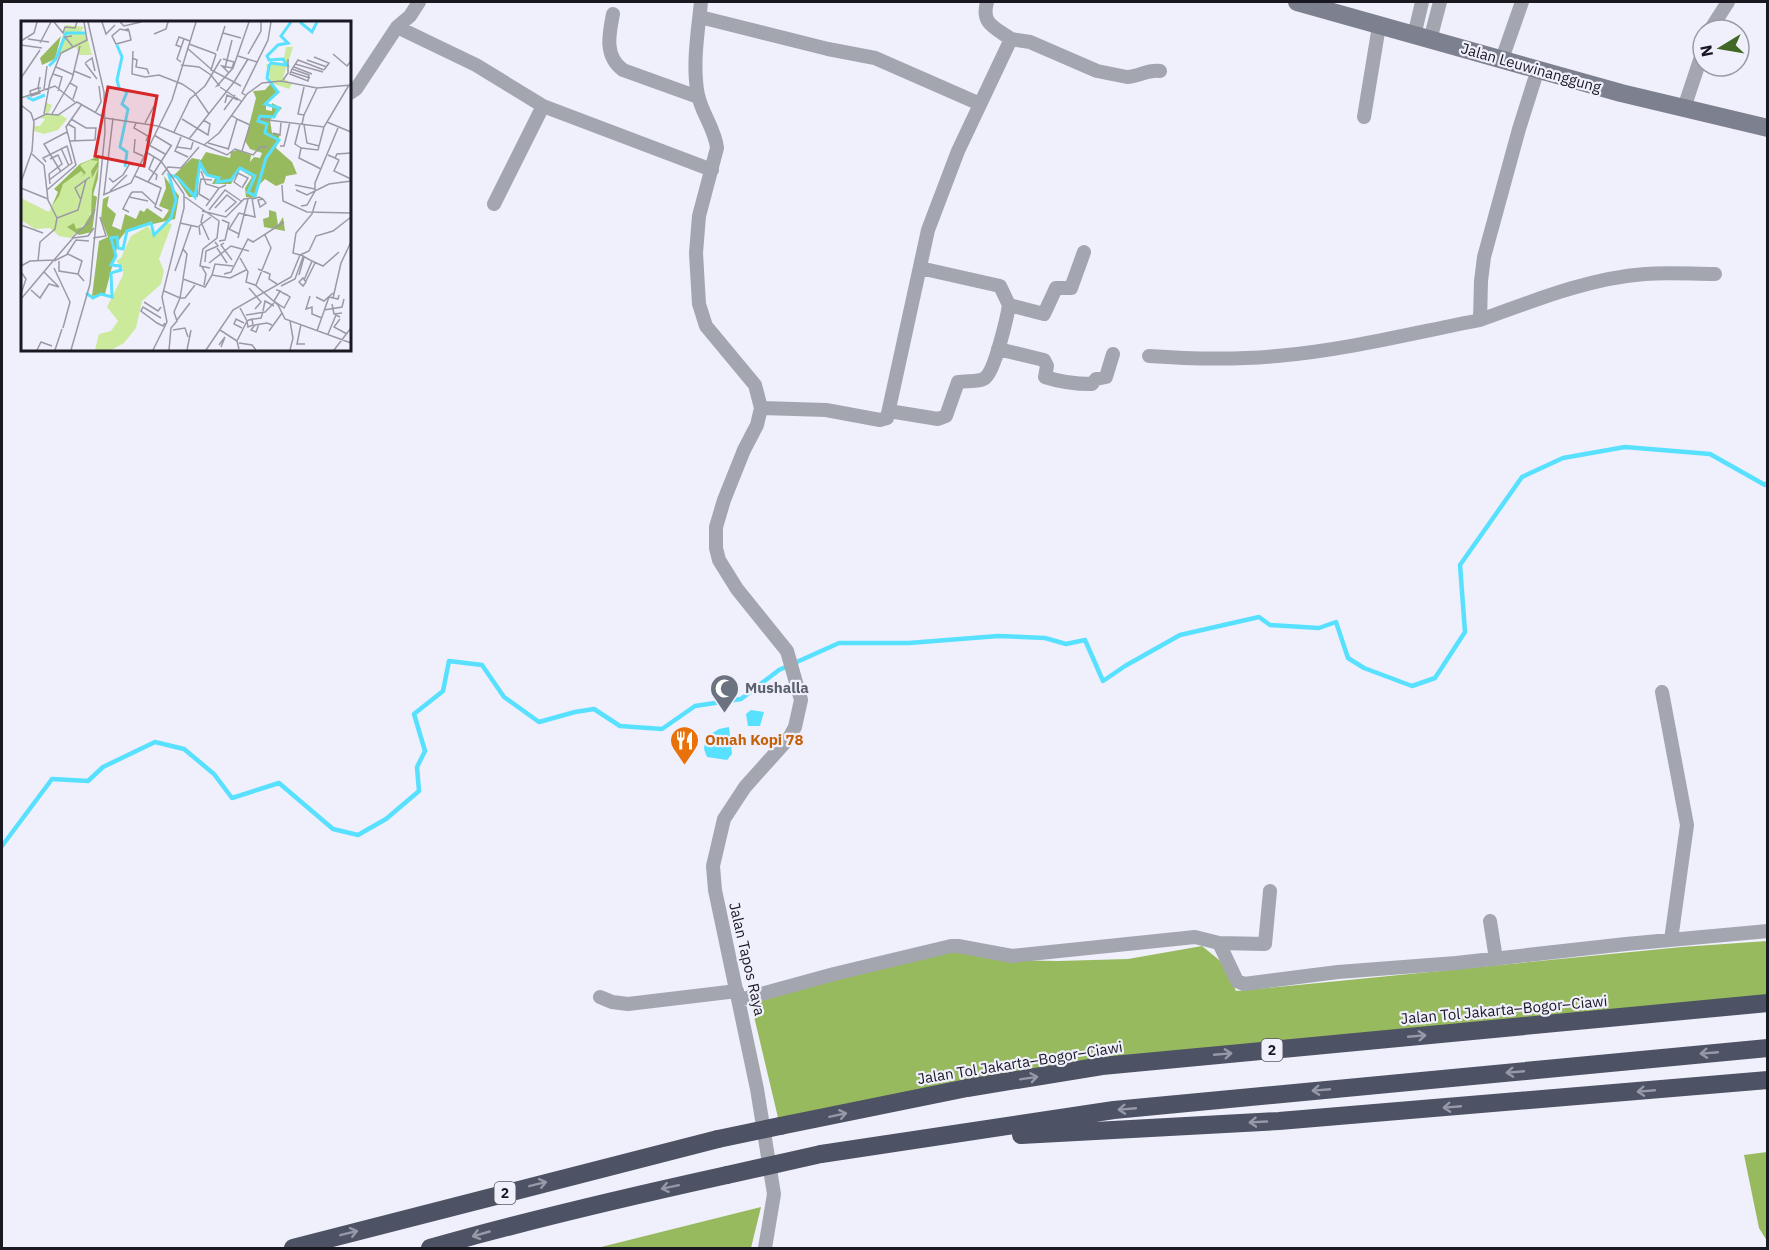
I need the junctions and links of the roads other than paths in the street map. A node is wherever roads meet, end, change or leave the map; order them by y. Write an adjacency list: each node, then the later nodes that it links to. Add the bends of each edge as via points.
1 (419, 2): 13 (street)
2 (701, 2): 10 (street)
3 (987, 2): 15 (street, via 987,21)
4 (1296, 2): 12 (main road, Jalan Leuwinanggung)
5 (1422, 2): 14 (street)
6 (1440, 2): 14 (street)
7 (1522, 2): 16 (street)
8 (1728, 2): 11 (street)
9 (613, 14): 21 (street, via 609,39 616,65)
10 (700, 17): 21 (street); 22 (street, via 875,58)
11 (1718, 18)
12 (1380, 26): 14 (main road, Jalan Leuwinanggung); 25 (street)
13 (397, 27): 20 (street); 23 (street, via 476,64)
14 (1422, 38): 16 (main road, Jalan Leuwinanggung)
15 (1011, 39): 18 (street, via 1131,78 1146,71); 22 (street)
16 (1502, 59): 17 (main road, Jalan Leuwinanggung)
17 (1538, 69): 24 (main road, Jalan Leuwinanggung); 33 (street, via 1484,257)
18 (1160, 71)
19 (1694, 78): 24 (street)
20 (351, 92)
21 (698, 97): 27 (street, via 716,139)
22 (980, 104): 30 (street, via 942,191)
23 (543, 106): 27 (street); 28 (street)
24 (1684, 108): 26 (main road, Jalan Leuwinanggung)
25 (1364, 117)
26 (1767, 128)
27 (712, 170): 37 (street, via 696,236 699,304 706,326 755,385)
28 (494, 204)
29 (1084, 252): 32 (street, via 1071,288 1056,288 1044,314)
30 (920, 268): 32 (street, via 1000,286); 38 (street)
31 (1715, 274): 33 (street, via 1620,278 1575,287)
32 (1009, 304): 34 (street)
33 (1480, 320): 36 (street, via 1277,356)
34 (998, 350): 35 (street, via 1044,360 1045,377 1076,384 1092,384 1104,378); 38 (street, via 986,378 956,384 945,417)
35 (1113, 354)
36 (1149, 356)
37 (761, 408): 38 (street, via 826,410 880,420); 46 (street, Jalan Tapos Raya, via 724,500 716,527 716,548 737,589 774,633 791,661 801,700 789,738 745,787 724,819 717,840 714,891)
38 (889, 411)
39 (1662, 692): 43 (street, via 1687,832)
40 (1270, 891): 44 (street, via 1265,944)
41 (1490, 921): 45 (street)
42 (1767, 931): 43 (street)
43 (1671, 940): 45 (street)
44 (1219, 943): 45 (street, via 1237,981 1244,984); 46 (street, via 1180,937 1012,956 951,946)
45 (1496, 959)
46 (738, 996): 47 (street, via 628,1004); 54 (street, Jalan Tapos Raya, via 774,1194)
47 (600, 997)
48 (1767, 1003): 52 (highway, Jalan Tol Jakarta–Bogor–Ciawi / 2, one-way to 48, bridge, via 718,1138 968,1088 1102,1066)
49 (1767, 1047): 51 (highway, 2, one-way to 51, via 1114,1110)
50 (1767, 1080): 51 (highway, one-way to 51, via 1279,1121 1039,1133)
51 (857, 1148): 53 (highway, 2, one-way to 53, bridge, via 522,1222)
52 (293, 1248)
53 (430, 1248)
54 (765, 1248)

